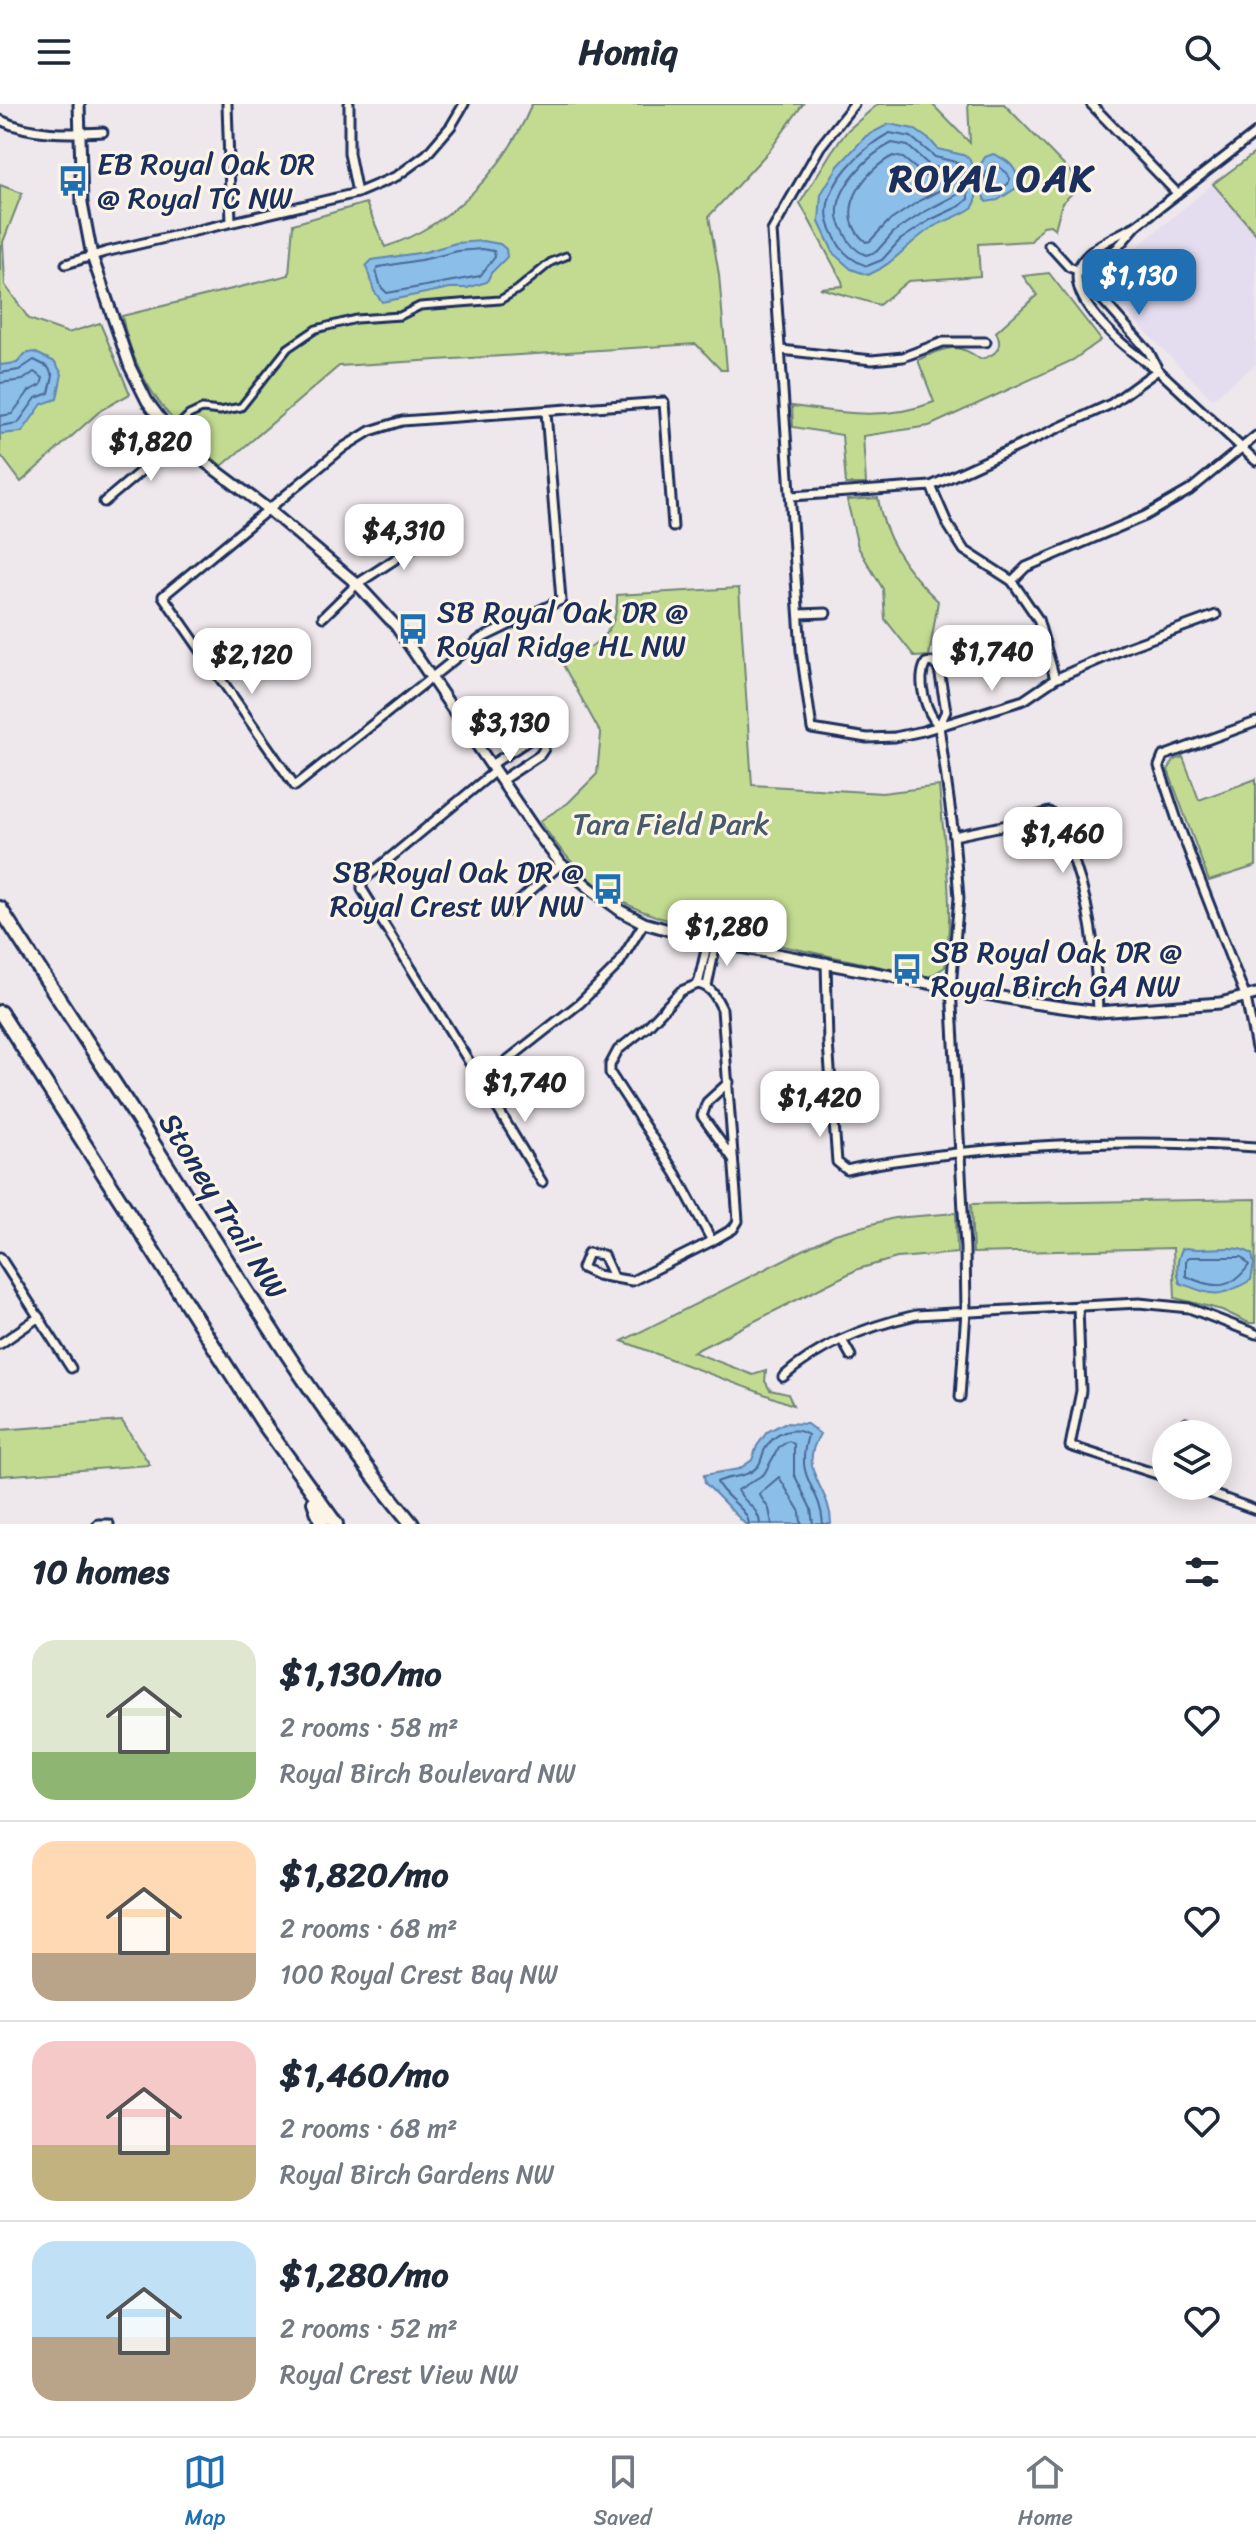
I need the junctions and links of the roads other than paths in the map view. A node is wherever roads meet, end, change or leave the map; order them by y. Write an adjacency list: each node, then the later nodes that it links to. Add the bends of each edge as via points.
1 (79, 104): 9 (street)
2 (227, 104): 13 (street)
3 (349, 104): 11 (street, via 349,153)
4 (464, 104): 11 (street, via 427,154 397,176)
5 (854, 104): 22 (street, via 820,147 772,231)
6 (1091, 104): 12 (street)
7 (0, 120): 9 (street, via 25,130)
8 (103, 132): 9 (street)
9 (78, 133): 16 (street)
10 (1256, 133): 12 (street)
11 (357, 193): 13 (street)
12 (1177, 193): 14 (street)
13 (231, 222): 16 (street)
14 (1137, 225): 19 (street, via 1108,240); 20 (street)
15 (1049, 245): 19 (street)
16 (92, 256): 18 (street); 27 (street, via 130,367)
17 (566, 256): 25 (street, via 500,300 420,306 400,316 316,329 288,348 241,407 202,409)
18 (66, 264)
19 (1078, 270): 20 (street); 23 (street, via 1079,295 1139,359)
20 (1091, 275): 23 (street, via 1092,288 1149,352)
21 (986, 342): 22 (street, via 943,342 903,357 872,360)
22 (781, 350): 31 (street)
23 (1158, 370): 28 (street); 30 (street, via 1111,404)
24 (546, 412): 33 (street, via 402,421 370,431); 34 (street, via 664,402); 42 (street, via 561,600 480,639)
25 (177, 427)
26 (1256, 436): 28 (street)
27 (177, 441): 32 (street); 33 (street)
28 (1241, 449): 29 (street); 36 (street, via 1190,490 1026,567)
29 (1256, 461)
30 (931, 486): 31 (street); 36 (street, via 964,550)
31 (792, 496): 39 (street)
32 (104, 502)
33 (269, 510): 37 (street); 42 (street, via 163,596 295,786)
34 (673, 527)
35 (434, 534): 37 (street)
36 (1012, 581): 43 (street, via 1038,619)
37 (357, 584): 41 (street); 42 (street)
38 (826, 613): 39 (street)
39 (800, 614): 45 (street, via 812,729 867,738)
40 (1216, 615): 43 (street)
41 (323, 617)
42 (432, 677): 46 (street)
43 (1055, 679): 45 (street, via 1024,700)
44 (1256, 722): 60 (street, via 1163,756 1159,766)
45 (939, 726): 45 (street, via 946,711 939,669 932,662 921,672 928,714); 48 (street)
46 (493, 768): 47 (street); 47 (street, via 532,738 543,742 540,755); 64 (street, via 362,881 362,889)
47 (502, 780): 49 (street)
48 (954, 836): 59 (street, via 959,898); 62 (street, via 1049,812 1057,817 1088,904)
49 (561, 864): 52 (street); 53 (street)
50 (0, 896): 56 (highway)
51 (0, 908): 56 (highway, Stoney Trail NW)
52 (508, 911)
53 (644, 923): 54 (street); 64 (street, via 618,965 580,1003)
54 (712, 942): 55 (street); 57 (street); 58 (street)
55 (826, 962): 59 (street); 67 (street, via 837,1162 847,1170)
56 (37, 967): 91 (highway, Stoney Trail NW, via 308,1387)
57 (698, 984): 58 (street); 70 (street, via 681,991 618,1050 610,1073)
58 (707, 986): 65 (street, via 722,1009)
59 (951, 987): 62 (street); 67 (street)
60 (1251, 996): 62 (street); 63 (street)
61 (0, 1012): 84 (highway)
62 (1098, 1012)
63 (1256, 1048)
64 (481, 1081): 69 (street)
65 (729, 1082): 68 (street); 68 (street, via 707,1102 702,1116)
66 (1256, 1147): 67 (street, via 1077,1144)
67 (960, 1153): 74 (street)
68 (734, 1160): 70 (street, via 738,1221)
69 (542, 1182)
70 (712, 1241): 72 (street, via 632,1281)
71 (0, 1257): 75 (street)
72 (613, 1277)
73 (1078, 1306): 74 (street); 76 (street, via 1139,1303 1189,1308); 83 (street, via 1081,1391 1070,1446)
74 (966, 1311): 77 (street, via 880,1323); 82 (street)
75 (39, 1317): 78 (street); 80 (street)
76 (1256, 1334)
77 (842, 1340): 79 (street); 81 (street, via 806,1357)
78 (0, 1344)
79 (851, 1356)
80 (71, 1368)
81 (783, 1377)
82 (960, 1397)
83 (1152, 1471)
84 (310, 1491): 89 (highway); 90 (highway)
85 (1228, 1500): 86 (street)
86 (1256, 1510)
87 (98, 1524): 88 (street)
88 (109, 1524)
89 (322, 1524)
90 (336, 1524)
91 (412, 1524)

